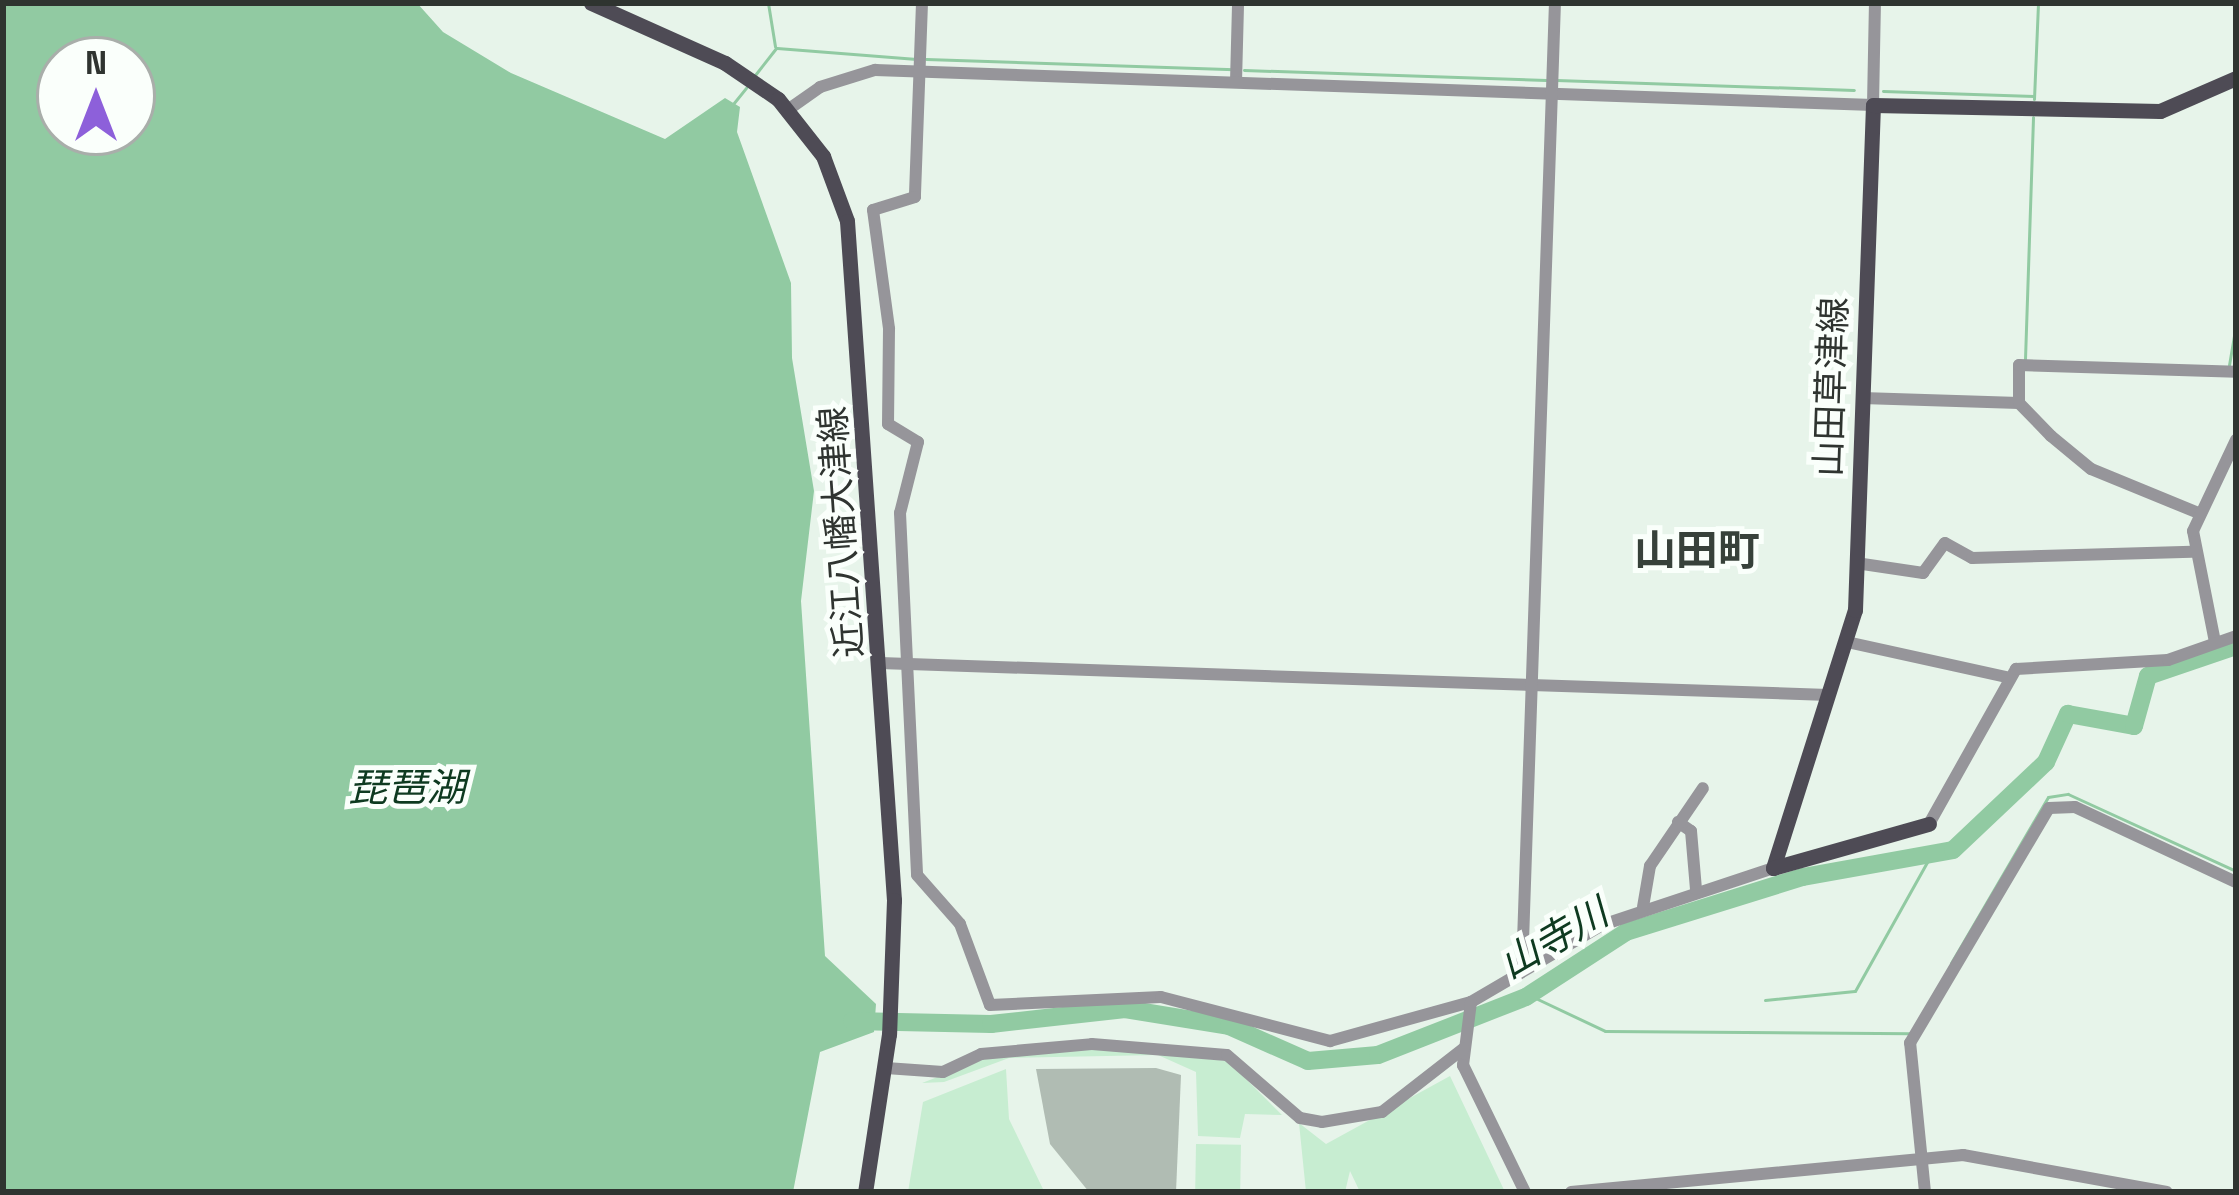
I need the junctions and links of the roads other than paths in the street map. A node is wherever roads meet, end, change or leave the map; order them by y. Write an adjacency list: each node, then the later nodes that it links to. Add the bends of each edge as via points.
1 (591, 3): 11 (main road, 近江八幡大津線, via 752,79)
2 (922, 3): 6 (street)
3 (1238, 3): 7 (street)
4 (1555, 3): 9 (street)
5 (1875, 3): 10 (street)
6 (918, 62): 7 (street); 11 (street, via 845,76); 23 (street, via 914,197 873,210 889,329 888,424 918,442 900,513)
7 (1236, 73): 9 (street)
8 (2236, 78): 10 (main road, via 2160,111)
9 (1552, 84): 10 (street); 25 (street)
10 (1873, 105): 13 (main road, 山田草津線)
11 (789, 109): 22 (main road, 近江八幡大津線, via 829,169 850,236)
12 (2236, 372): 14 (street, via 2019,365)
13 (1862, 398): 14 (street); 18 (main road, 山田草津線)
14 (2019, 403): 16 (street, via 2091,469)
15 (2236, 440): 16 (street)
16 (2196, 512): 17 (street)
17 (2192, 552): 18 (street, via 1972,558 1945,543 1923,573); 21 (street)
18 (1856, 563): 20 (main road, 山田草津線)
19 (2236, 636): 21 (street)
20 (1847, 642): 24 (street); 26 (main road, 山田草津線)
21 (2215, 642): 24 (street, via 2168,660 2047,664)
22 (880, 663): 23 (street); 37 (main road, 近江八幡大津線, via 892,1002)
23 (908, 664): 25 (street); 35 (street, via 917,875 960,924 990,1005 1160,997 1330,1041)
24 (2006, 677): 29 (street)
25 (1532, 685): 26 (street); 34 (street)
26 (1828, 695): 30 (main road, 山田草津線)
27 (1702, 788): 28 (street)
28 (1678, 823): 32 (street, via 1691,831); 33 (street, via 1650,866)
29 (1928, 824): 30 (main road)
30 (1773, 868): 32 (street)
31 (2236, 882): 38 (street, via 2075,807 2049,808 1910,1043)
32 (1696, 889): 33 (street)
33 (1643, 907): 34 (street)
34 (1522, 971): 35 (street)
35 (1471, 1006): 36 (street)
36 (1463, 1049): 37 (street, via 1382,1112 1322,1122 1286,1107 1247,1064 1204,1052 1092,1044 981,1054 943,1072); 41 (street)
37 (886, 1068): 40 (main road, 近江八幡大津線)
38 (1922, 1159): 39 (street); 43 (street); 44 (street, via 2022,1162)
39 (1682, 1187): 42 (street)
40 (865, 1192)
41 (1525, 1192)
42 (1571, 1192)
43 (1925, 1192)
44 (2167, 1192)

